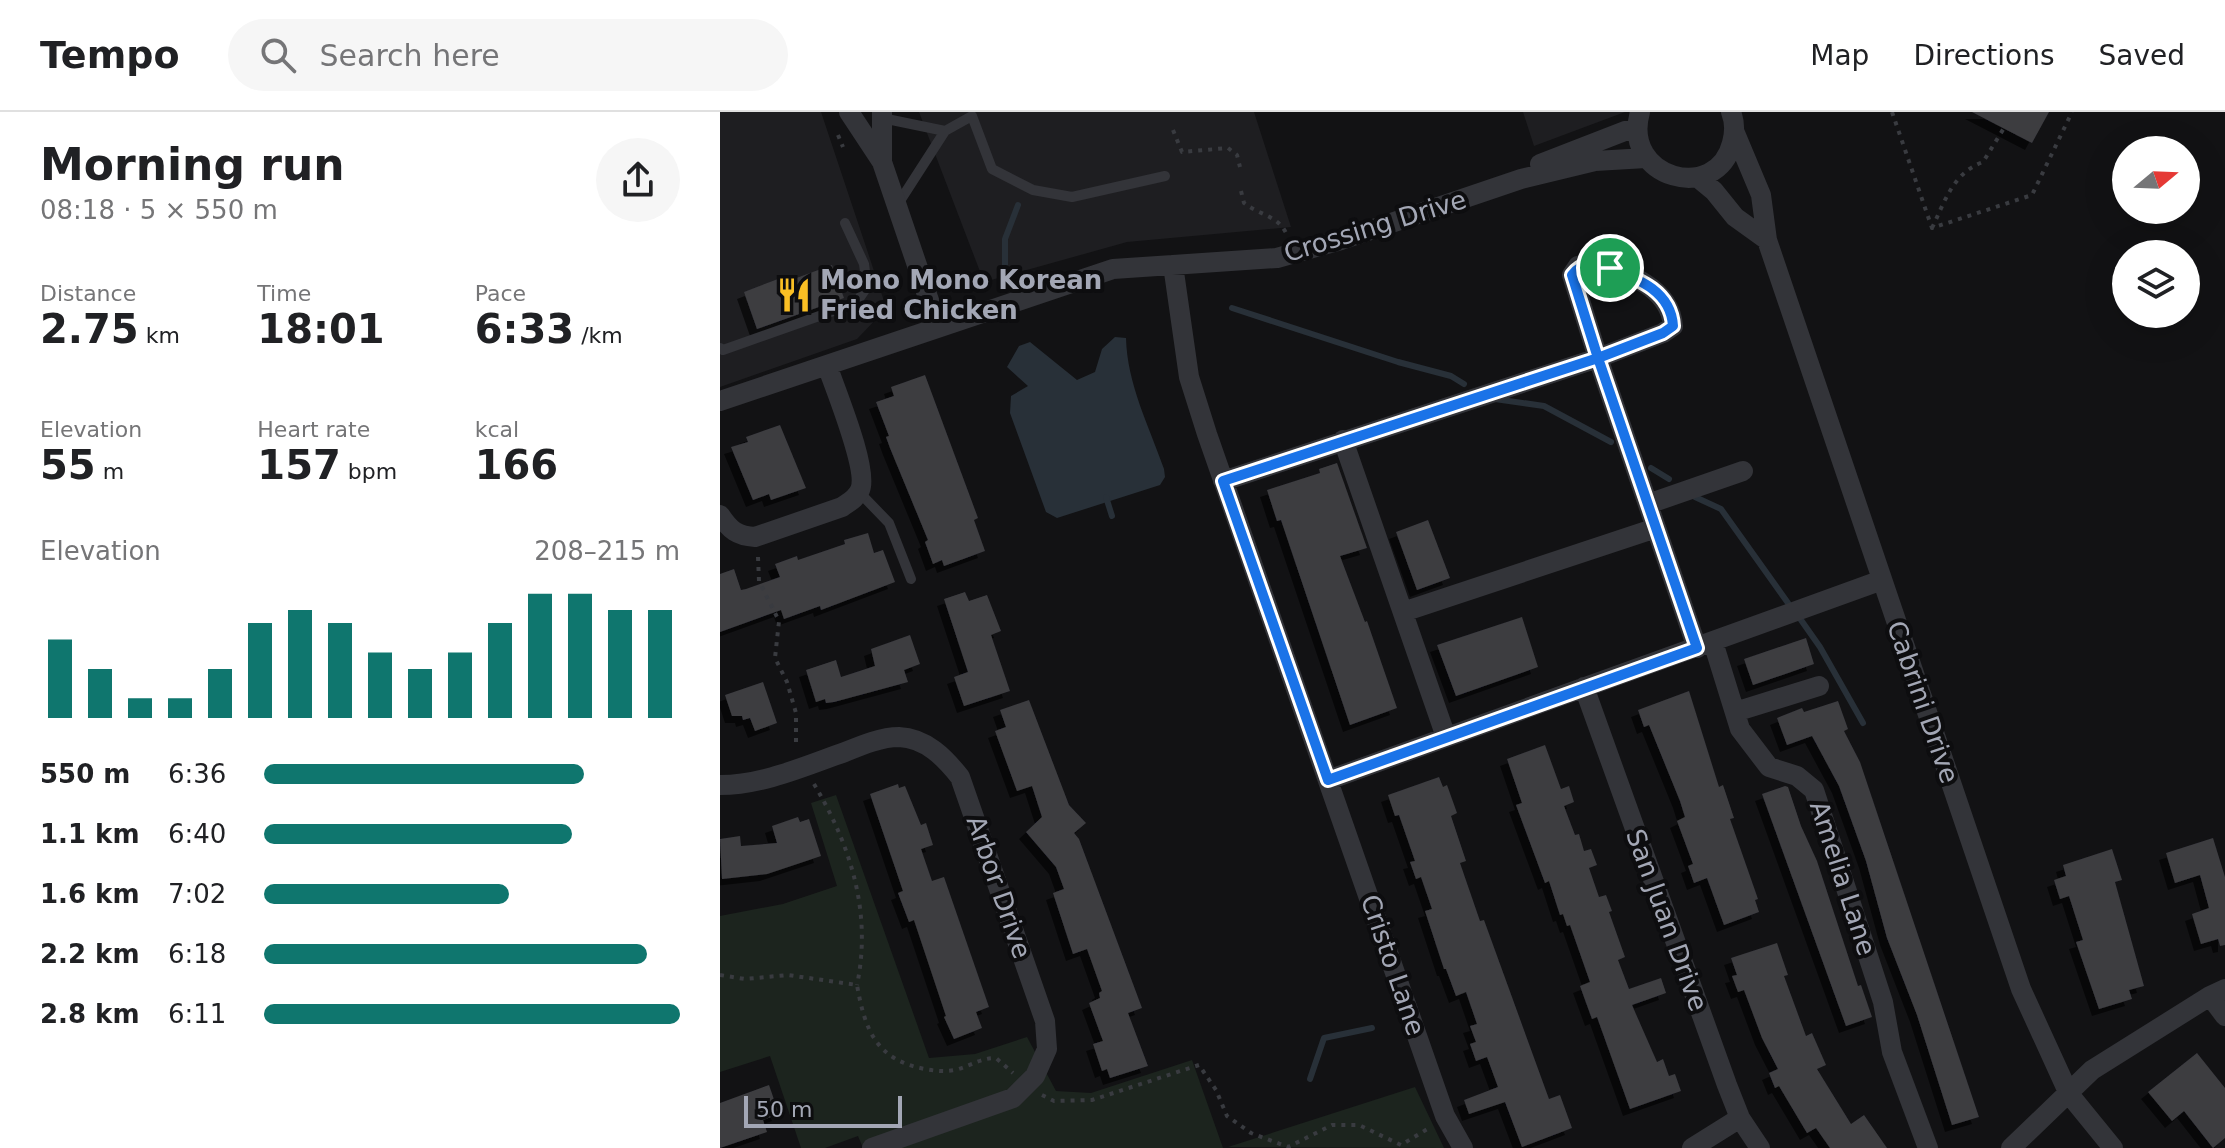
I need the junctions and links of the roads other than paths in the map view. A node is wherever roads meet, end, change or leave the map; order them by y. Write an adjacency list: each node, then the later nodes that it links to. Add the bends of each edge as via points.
1 (849, 112): 8 (street)
2 (1731, 112): 6 (street)
3 (882, 115): 5 (lane); 8 (street)
4 (1638, 121): 7 (street, Crossing Drive); 11 (street, Crossing Drive, via 1540,164)
5 (945, 131): 9 (lane, via 972,116 992,169 1033,190 1072,197); 12 (lane)
6 (1735, 133): 10 (street, via 1723,161); 14 (street, Cabrini Drive, via 1761,195)
7 (1646, 158): 10 (street, via 1669,175); 11 (street, Crossing Drive, via 1595,161)
8 (882, 162): 12 (street)
9 (1165, 176)
10 (1697, 177): 14 (street, via 1735,217)
11 (1521, 179): 15 (street, Crossing Drive, via 1277,258)
12 (897, 206): 16 (street)
13 (845, 223): 17 (lane, via 864,264 867,287 856,303)
14 (1767, 240): 29 (street, Cabrini Drive)
15 (1173, 265): 16 (street, Crossing Drive, via 1113,269); 23 (street, via 1189,377)
16 (938, 327): 19 (street, Crossing Drive)
17 (720, 348)
18 (1598, 358): 18 (street, Amelia Lane, via 1663,333 1673,326 1672,315 1662,295 1638,279 1610,268 1578,266 1572,275); 21 (street); 25 (street, Amelia Lane)
19 (827, 365): 20 (street, Crossing Drive); 24 (street, via 862,470)
20 (720, 401)
21 (1343, 440): 23 (street); 30 (street)
22 (1743, 471): 25 (street)
23 (1223, 481): 36 (street)
24 (859, 492): 26 (street, via 842,507 755,537 730,530); 28 (lane, via 889,523)
25 (1648, 504): 27 (street, Amelia Lane)
26 (720, 515)
27 (1656, 528): 30 (street); 31 (street, Amelia Lane)
28 (911, 579)
29 (1882, 580): 31 (street); 40 (street, Cabrini Drive, via 2021,989)
30 (1403, 612): 35 (street)
31 (1705, 645): 33 (street); 34 (street, Amelia Lane)
32 (1819, 686): 34 (street)
33 (1584, 687): 35 (street); 41 (street, San Juan Drive)
34 (1735, 712): 46 (street, Amelia Lane, via 1740,729 1769,767 1797,776 1814,790 1883,1002 1892,1052)
35 (1446, 737): 36 (street)
36 (1328, 780): 43 (street, Cristo Lane, via 1447,1121)
37 (720, 785): 42 (street, Arbor Drive, via 746,785 899,737 922,743 960,777 1045,1021 1047,1049 1035,1076 1013,1098)
38 (2217, 992): 39 (street); 40 (street, via 2092,1070)
39 (2225, 1016)
40 (2069, 1094): 47 (street); 48 (street, Cabrini Drive)
41 (1740, 1118): 44 (street); 45 (street, San Juan Drive)
42 (872, 1148)
43 (1463, 1148)
44 (1692, 1148)
45 (1760, 1148)
46 (1928, 1148)
47 (2011, 1148)
48 (2113, 1148)

